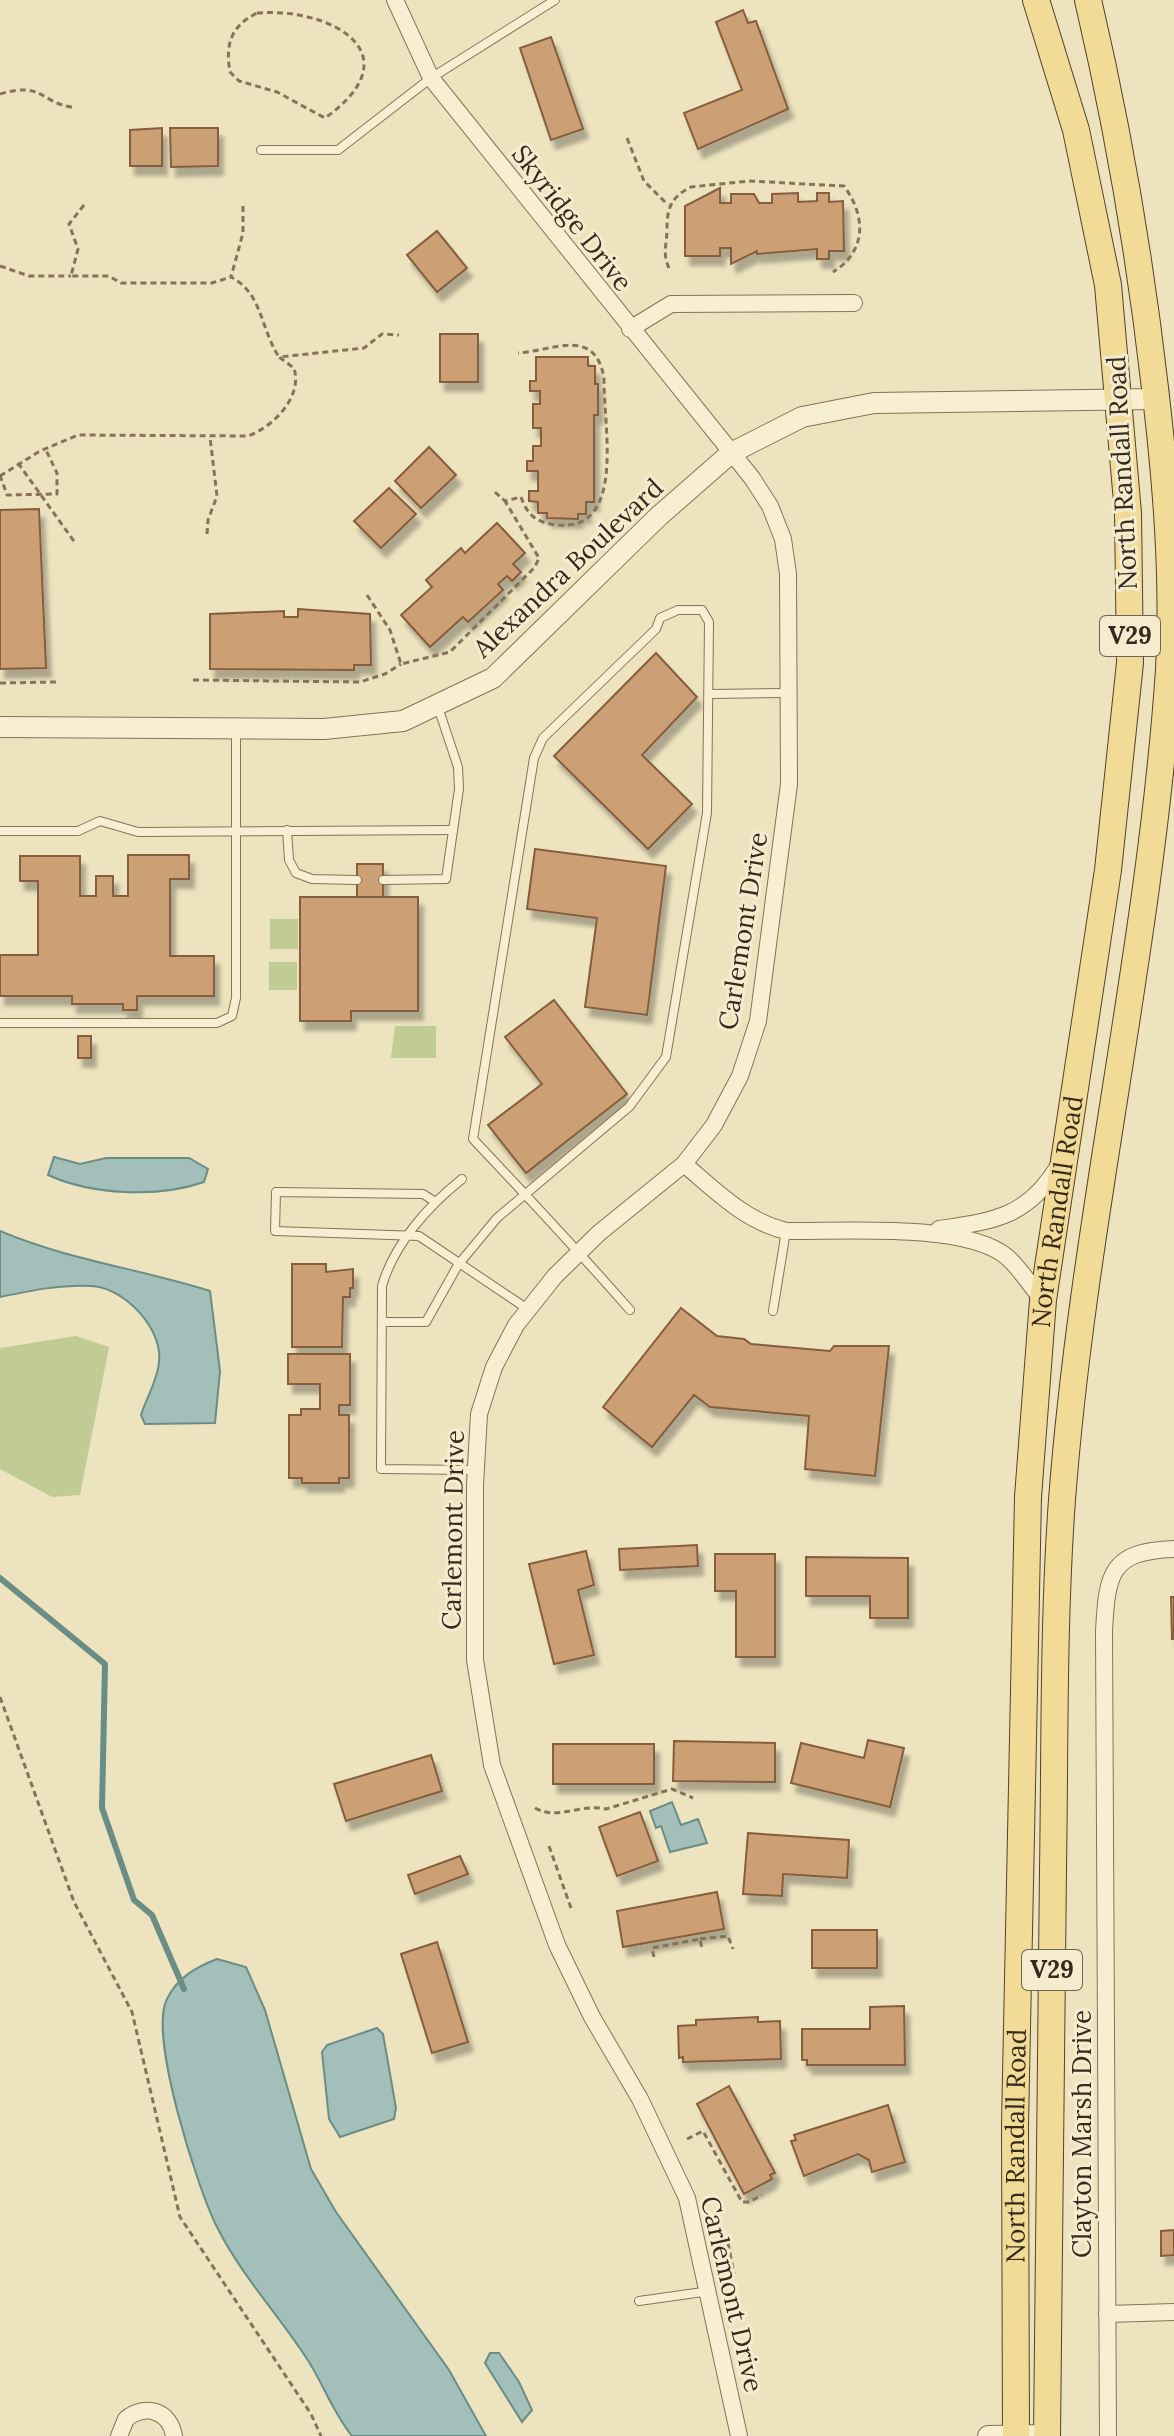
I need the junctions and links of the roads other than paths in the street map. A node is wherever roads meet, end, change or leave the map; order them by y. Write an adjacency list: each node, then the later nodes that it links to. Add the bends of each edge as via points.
1 (395, 0): 5 (street, Skyridge Drive)
2 (555, 0): 5 (lane)
3 (1036, 0): 10 (main road, North Randall Road / V29, via 1089,180 1108,285)
4 (1088, 0): 9 (main road, North Randall Road / V29, via 1127,190)
5 (431, 78): 6 (lane, via 338,150); 8 (street, Skyridge Drive)
6 (261, 150)
7 (854, 303): 8 (street, via 671,304)
8 (630, 329): 11 (street, Skyridge Drive)
9 (1156, 399): 10 (street, Alexandra Boulevard); 45 (main road, North Randall Road / V29, via 1167,518 1168,680 1156,816 1081,1305 1061,1504)
10 (1120, 400): 11 (street, Alexandra Boulevard, via 874,403 802,417); 24 (main road, North Randall Road / V29, via 1130,663 1108,870)
11 (731, 453): 12 (street, Carlemont Drive, via 770,506 783,539 788,574); 14 (street, Alexandra Boulevard, via 493,678)
12 (787, 693): 13 (lane); 25 (street, Carlemont Drive, via 789,784 758,1021 740,1076 714,1125)
13 (710, 694): 27 (lane, via 707,819 666,1057 629,1107); 27 (lane, via 709,622 702,610 678,610 660,618 656,629 543,738 534,758 473,1139)
14 (437, 705): 16 (street, Alexandra Boulevard, via 403,721 324,729); 18 (lane, via 458,767)
15 (0, 727): 16 (street, Alexandra Boulevard)
16 (236, 728): 20 (lane)
17 (287, 830): 18 (lane); 20 (lane); 21 (lane, via 289,860 296,873 312,879)
18 (453, 830): 22 (lane, via 446,879)
19 (0, 831): 20 (lane, via 78,831 100,821 138,832)
20 (236, 832): 23 (lane, via 232,1016 217,1023)
21 (357, 880)
22 (383, 880)
23 (0, 1023)
24 (1064, 1157): 30 (street, via 1023,1208 997,1221); 34 (main road, North Randall Road / V29)
25 (684, 1164): 29 (street, via 733,1206); 32 (street, Carlemont Drive)
26 (462, 1179): 28 (lane)
27 (524, 1193): 32 (lane); 33 (lane)
28 (434, 1201): 31 (lane); 31 (lane, via 423,1194 276,1192 275,1231)
29 (786, 1231): 30 (street); 37 (lane)
30 (917, 1233): 34 (street, via 975,1240 999,1253)
31 (409, 1236): 33 (lane, via 419,1236); 38 (lane, via 390,1259 382,1286)
32 (579, 1252): 35 (street, Carlemont Drive); 36 (lane)
33 (458, 1265): 35 (lane); 38 (lane, via 426,1322)
34 (1043, 1300): 50 (main road, North Randall Road / V29, via 1024,1586)
35 (526, 1308): 39 (street, Carlemont Drive, via 494,1367 479,1414)
36 (630, 1310)
37 (773, 1311)
38 (382, 1322): 39 (lane, via 381,1469)
39 (475, 1470): 41 (street, Carlemont Drive, via 475,1660 492,1765 557,1945 687,2198)
40 (1174, 1549): 44 (street, Clayton Marsh Drive, via 1132,1554 1107,1583)
41 (710, 2291): 42 (lane); 48 (street, Carlemont Drive)
42 (639, 2301)
43 (1174, 2312): 44 (street)
44 (1107, 2314): 51 (street, Clayton Marsh Drive)
45 (1047, 2435): 50 (street)
46 (119, 2436): 47 (street, via 126,2419 147,2410 162,2414)
47 (174, 2436)
48 (739, 2436)
49 (988, 2436): 50 (street)
50 (1016, 2436)
51 (1108, 2436)

